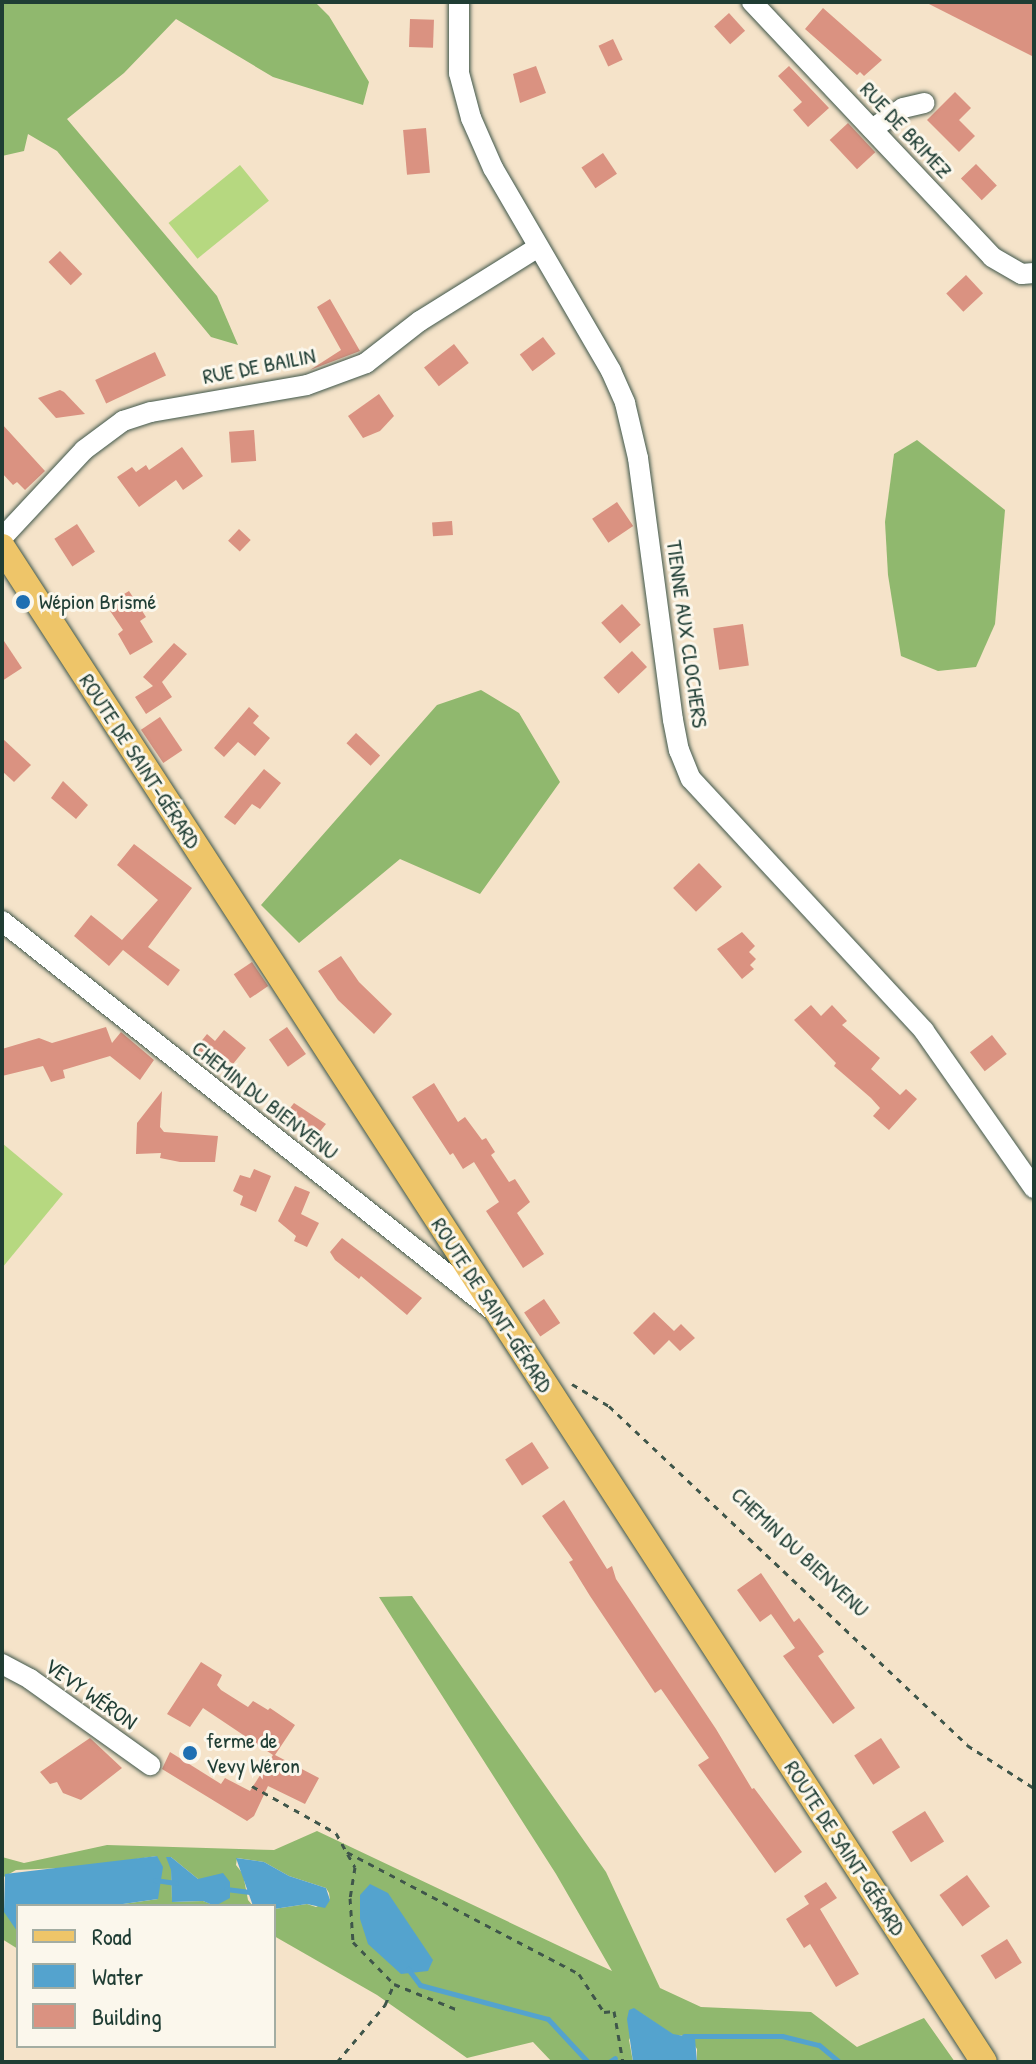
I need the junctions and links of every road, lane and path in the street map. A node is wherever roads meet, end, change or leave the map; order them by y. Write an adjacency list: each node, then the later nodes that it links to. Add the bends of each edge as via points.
1 (459, 2): 5 (street, TIENNE AUX CLOCHERS, via 459,73 471,118)
2 (752, 2): 4 (street, RUE DE BRIMEZ)
3 (924, 103): 4 (street, via 903,108)
4 (872, 129): 6 (street, RUE DE BRIMEZ, via 992,257 1022,274)
5 (537, 248): 7 (street, RUE DE BAILIN, via 420,321 366,363 307,385 123,421 84,450); 10 (street, TIENNE AUX CLOCHERS, via 625,403 638,458 673,720 691,779 924,1031)
6 (1034, 273)
7 (2, 538)
8 (2, 547): 11 (main road, ROUTE DE SAINT-GÉRARD)
9 (2, 921): 11 (street, CHEMIN DU BIENVENU)
10 (1034, 1188)
11 (499, 1315): 22 (main road, ROUTE DE SAINT-GÉRARD)
12 (568, 1382): 16 (path, CHEMIN DU BIENVENU, via 609,1406 967,1745)
13 (2, 1664): 14 (street, VEVY WÉRON)
14 (150, 1765)
15 (252, 1786): 17 (path, via 336,1833)
16 (1034, 1788)
17 (347, 1852): 18 (path, via 355,1867 350,1898 353,1942); 21 (path, via 579,1974 604,2012 614,2011)
18 (394, 1984): 19 (path); 20 (path, via 385,2005)
19 (458, 2010)
20 (337, 2062)
21 (623, 2062)
22 (984, 2062)

